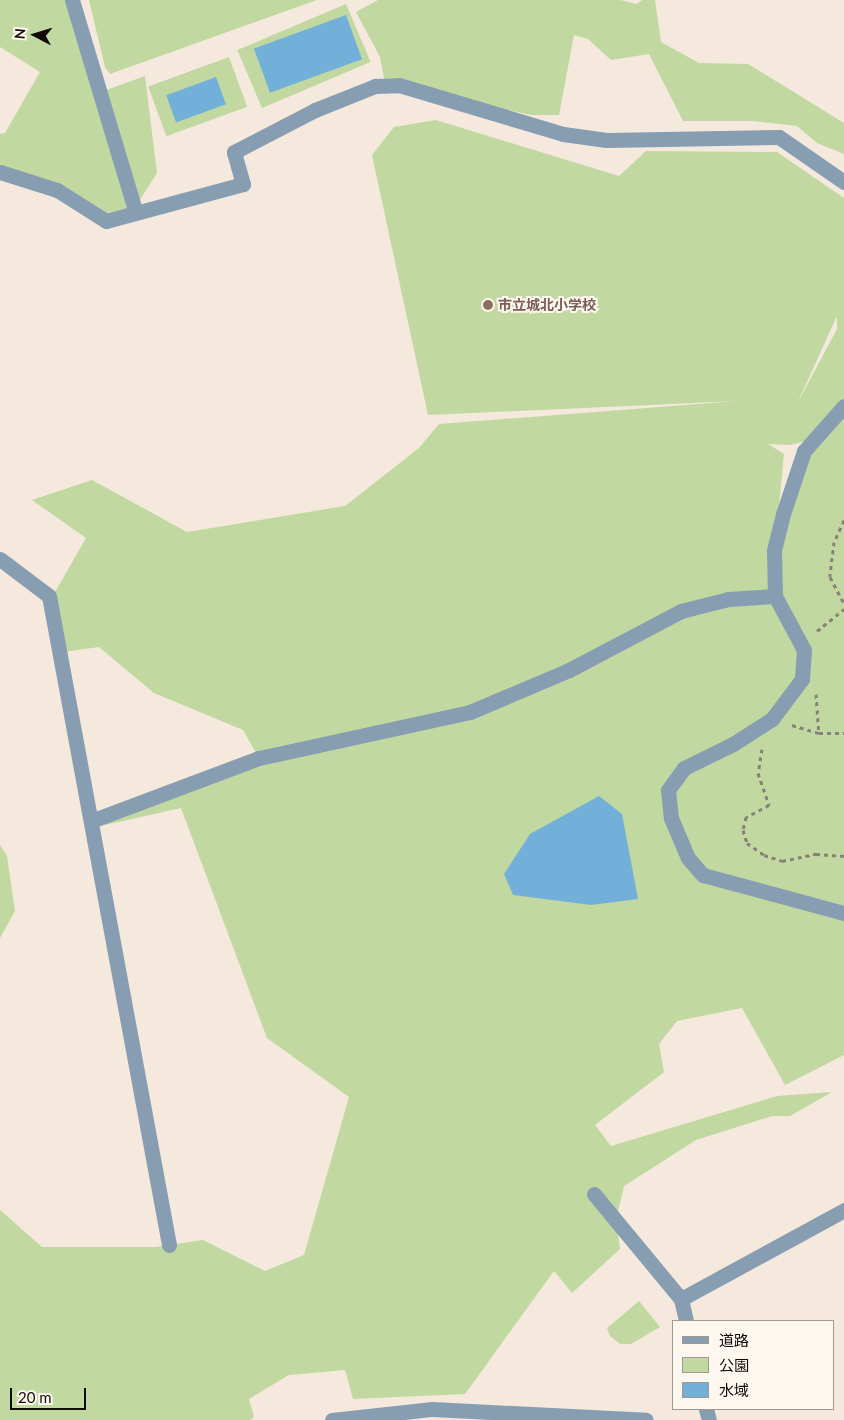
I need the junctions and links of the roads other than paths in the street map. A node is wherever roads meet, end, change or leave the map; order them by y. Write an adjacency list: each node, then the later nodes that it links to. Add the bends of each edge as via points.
1 (72, 0): 4 (street)
2 (0, 172): 4 (street, via 57,190 106,221)
3 (844, 182): 4 (street, via 779,137 607,140 563,134 399,85 375,86 315,110 234,152 243,184)
4 (136, 213)
5 (844, 406): 7 (street, via 804,451 774,551)
6 (0, 558): 8 (street, via 49,596)
7 (775, 596): 8 (street, via 728,599 681,611 570,670 470,712 258,758); 9 (street, via 804,650 802,679 772,719 683,770 668,789 671,818 688,858 703,875)
8 (91, 821): 12 (street)
9 (844, 913)
10 (594, 1194): 13 (street)
11 (844, 1210): 13 (street)
12 (169, 1245)
13 (681, 1299): 14 (street)
14 (686, 1320)
15 (332, 1420): 16 (street, via 432,1409)
16 (646, 1420)

